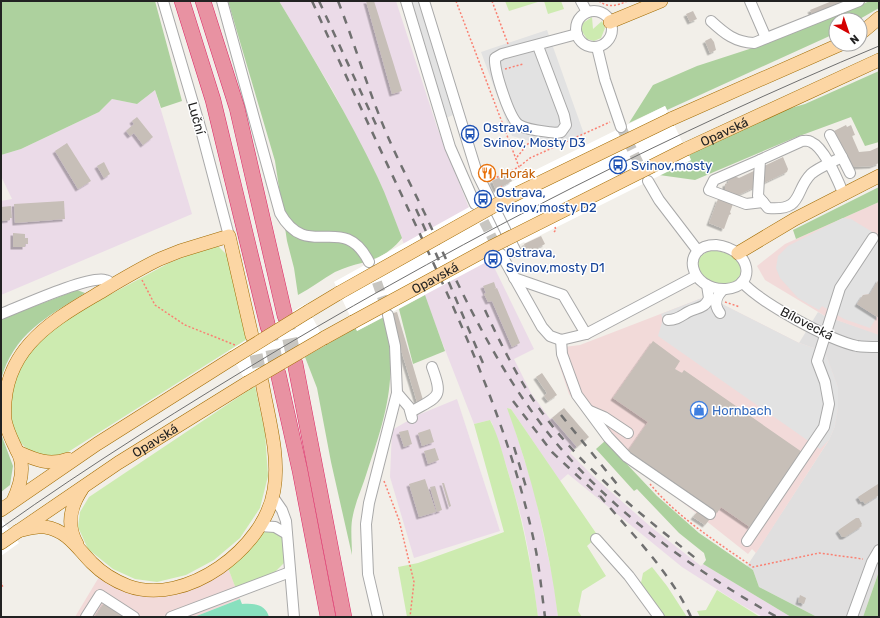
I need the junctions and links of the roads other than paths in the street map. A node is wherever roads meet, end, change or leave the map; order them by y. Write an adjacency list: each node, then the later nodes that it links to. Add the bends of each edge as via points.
1 (163, 1): 35 (street, Luční)
2 (182, 1): 53 (highway, via 213,100)
3 (203, 1): 51 (highway, via 237,108)
4 (222, 1): 41 (street, via 282,217 290,227 306,237 340,236 348,239 360,246)
5 (406, 1): 34 (street, via 450,147)
6 (424, 1): 38 (street, via 482,185)
7 (581, 1): 11 (street)
8 (661, 1): 14 (main road)
9 (750, 1): 19 (street)
10 (859, 1): 19 (street)
11 (587, 12): 14 (street, via 602,13); 18 (street, via 577,24)
12 (879, 18): 15 (main road)
13 (712, 21): 19 (street, via 726,35 742,42 754,43)
14 (610, 22): 21 (street, via 610,38)
15 (868, 28)
16 (879, 28): 17 (main road)
17 (868, 32)
18 (577, 34): 20 (street); 21 (street, via 584,44)
19 (766, 38)
20 (538, 46): 20 (street, via 564,115 566,125 561,132 519,124 513,117 496,72 495,58)
21 (597, 47): 24 (street, via 608,92)
22 (828, 50): 67 (main road, bridge, via 671,119 504,200 235,352)
23 (879, 60): 68 (main road, Opavská, bridge, via 686,149 493,246 247,382)
24 (621, 127)
25 (830, 135): 26 (street)
26 (842, 158): 28 (street); 29 (street)
27 (760, 160): 28 (street, via 802,141 809,141 817,146); 33 (street, via 758,196); 33 (street, via 714,180 709,190 746,204)
28 (829, 164): 32 (street); 33 (street, via 811,174 799,198 791,204 780,209 768,208)
29 (850, 173)
30 (879, 176): 32 (main road)
31 (648, 181): 37 (street)
32 (844, 195): 39 (main road, via 795,219)
33 (763, 202)
34 (475, 204)
35 (229, 236): 45 (main road, via 175,252); 56 (main road)
36 (873, 238): 55 (street, via 840,288)
37 (698, 251): 39 (street, via 716,245); 42 (street, via 693,263)
38 (516, 252)
39 (738, 252): 44 (street, via 746,266)
40 (501, 254): 43 (street)
41 (369, 262)
42 (696, 276): 46 (street); 54 (street)
43 (514, 278): 54 (street, via 563,295); 57 (street, via 542,327 550,336)
44 (742, 282): 47 (street, via 736,287); 55 (street, Bílovecká, via 750,291 781,310)
45 (113, 285): 49 (street, via 105,280 94,280); 66 (main road, via 44,326 17,356 6,384 4,409 8,431)
46 (706, 285): 47 (street); 52 (street, via 709,295 703,307 682,312)
47 (724, 289): 48 (street, via 716,299)
48 (720, 313)
49 (1, 314)
50 (388, 315): 63 (street, via 395,346)
51 (285, 316)
52 (668, 320)
53 (268, 327)
54 (586, 334): 57 (street)
55 (827, 334): 58 (street, Bílovecká, via 857,346); 77 (street, via 817,361 829,404 824,427)
56 (252, 336)
57 (561, 340): 64 (street, via 569,376 577,395)
58 (879, 347)
59 (295, 363): 87 (highway)
60 (432, 367): 63 (street, via 439,392 412,415 409,407)
61 (278, 373): 86 (highway)
62 (262, 382): 69 (main road, via 275,460)
63 (397, 393): 88 (street, via 366,524 368,574)
64 (590, 411): 65 (street); 72 (street, via 608,437 627,457)
65 (628, 433)
66 (18, 452): 67 (main road, via 38,461 52,463); 70 (main road, via 21,482)
67 (81, 454): 70 (main road)
68 (85, 484): 74 (main road, Opavská); 80 (main road, via 73,504 70,519 72,533)
69 (273, 497): 73 (main road); 75 (street, via 284,515)
70 (14, 501): 71 (main road)
71 (1, 510)
72 (710, 514)
73 (260, 526): 75 (street, via 275,527); 80 (main road, via 232,557 212,572 191,583 163,590 134,588 116,580 96,567)
74 (16, 532): 78 (main road, Opavská); 80 (main road, via 44,527 57,531)
75 (288, 534): 81 (street)
76 (596, 539): 89 (street, via 629,576)
77 (747, 541)
78 (1, 543)
79 (879, 550): 90 (street, via 872,562)
80 (82, 551)
81 (290, 572): 84 (street); 85 (street)
82 (86, 617): 83 (street, via 100,595)
83 (134, 617)
84 (171, 617)
85 (294, 617)
86 (328, 617)
87 (344, 617)
88 (378, 617)
89 (659, 617)
90 (852, 617)

